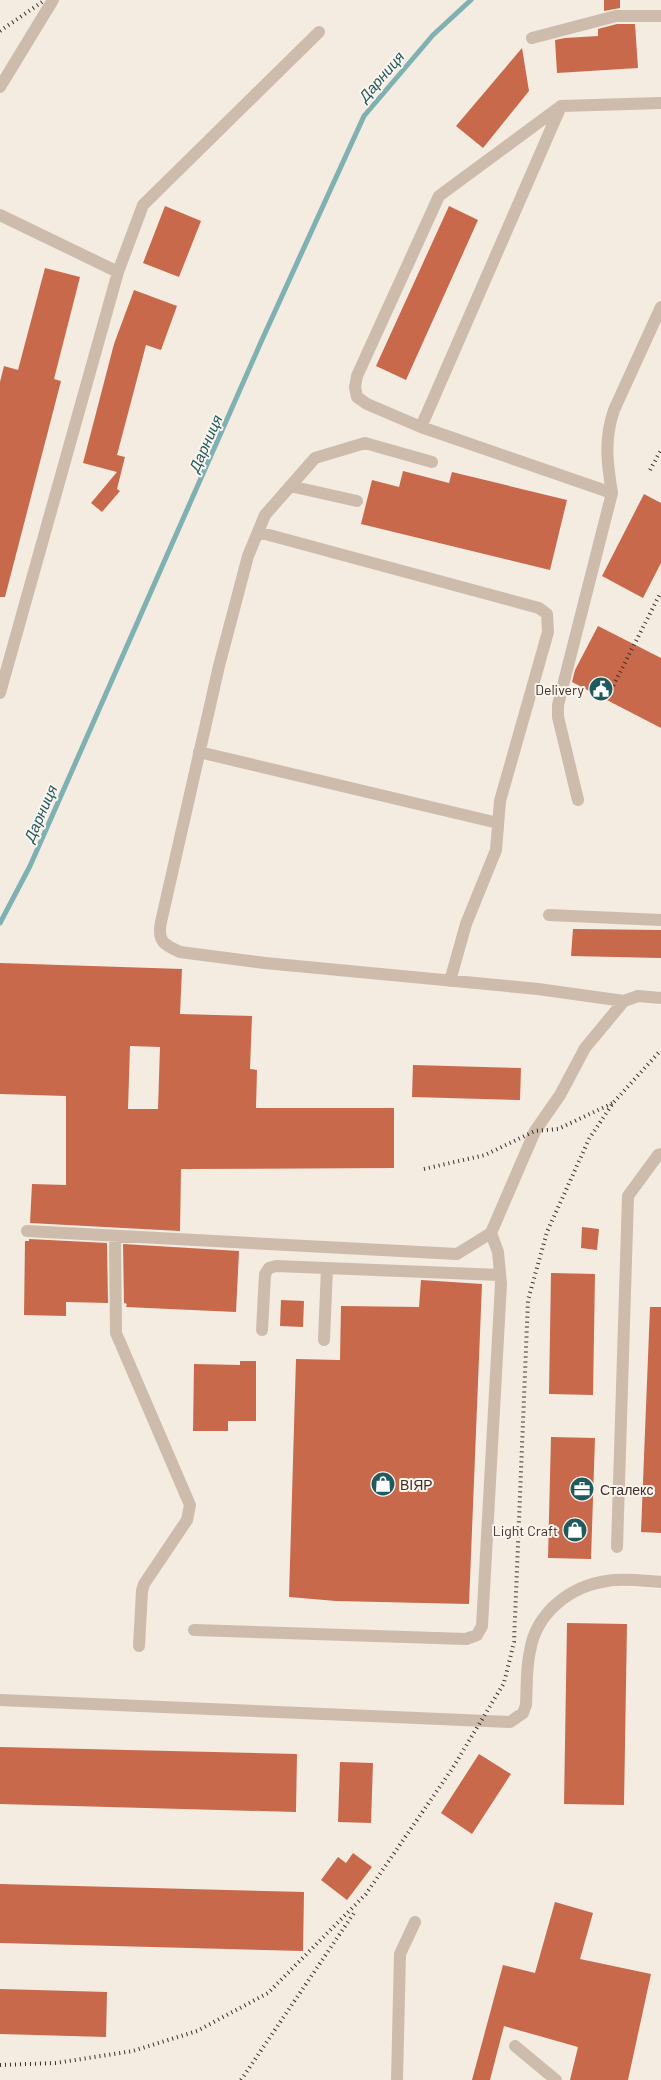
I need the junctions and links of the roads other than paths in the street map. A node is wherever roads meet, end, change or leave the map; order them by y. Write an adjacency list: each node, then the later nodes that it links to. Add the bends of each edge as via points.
1 (53, 0): 5 (street)
2 (661, 16): 4 (street, via 616,16)
3 (319, 32): 9 (street, via 143,205)
4 (532, 38)
5 (0, 87)
6 (661, 104): 7 (street)
7 (561, 106): 11 (street); 11 (street, via 439,196 357,376 357,397)
8 (0, 215): 9 (street)
9 (118, 272): 17 (street)
10 (661, 307): 14 (street, via 608,427 606,456)
11 (421, 427): 14 (street)
12 (432, 462): 13 (street, via 365,443 316,458)
13 (290, 486): 15 (street); 16 (street, via 265,515)
14 (612, 493): 19 (street, via 558,705 559,723)
15 (357, 501)
16 (258, 532): 18 (street, via 245,565); 20 (street, via 539,608 547,614 548,632 500,801)
17 (0, 694)
18 (199, 752): 20 (street); 23 (street, via 161,922 161,940 180,952)
19 (578, 800)
20 (498, 823): 23 (street, via 496,850 466,924)
21 (549, 915): 22 (street)
22 (661, 920)
23 (450, 981): 25 (street)
24 (661, 998): 25 (street, via 638,996)
25 (624, 1001): 28 (street, via 585,1048 560,1095 535,1131)
26 (661, 1154): 34 (street, via 628,1196)
27 (27, 1231): 29 (street)
28 (491, 1233): 29 (street, via 456,1254); 31 (street, via 498,1252)
29 (115, 1236): 37 (street, via 116,1333 190,1506 187,1520 144,1584)
30 (327, 1268): 31 (street); 32 (street, via 269,1268 264,1281); 33 (street)
31 (500, 1275): 36 (street, via 482,1626 477,1636 466,1639)
32 (262, 1330)
33 (324, 1340)
34 (617, 1547)
35 (661, 1582): 38 (street, via 608,1580 580,1589 557,1602 540,1622 530,1650 523,1713 510,1722)
36 (194, 1630)
37 (139, 1646)
38 (0, 1700)
39 (415, 1922): 41 (street, via 400,1954)
40 (515, 2046): 42 (street)
41 (397, 2080)
42 (556, 2080)

